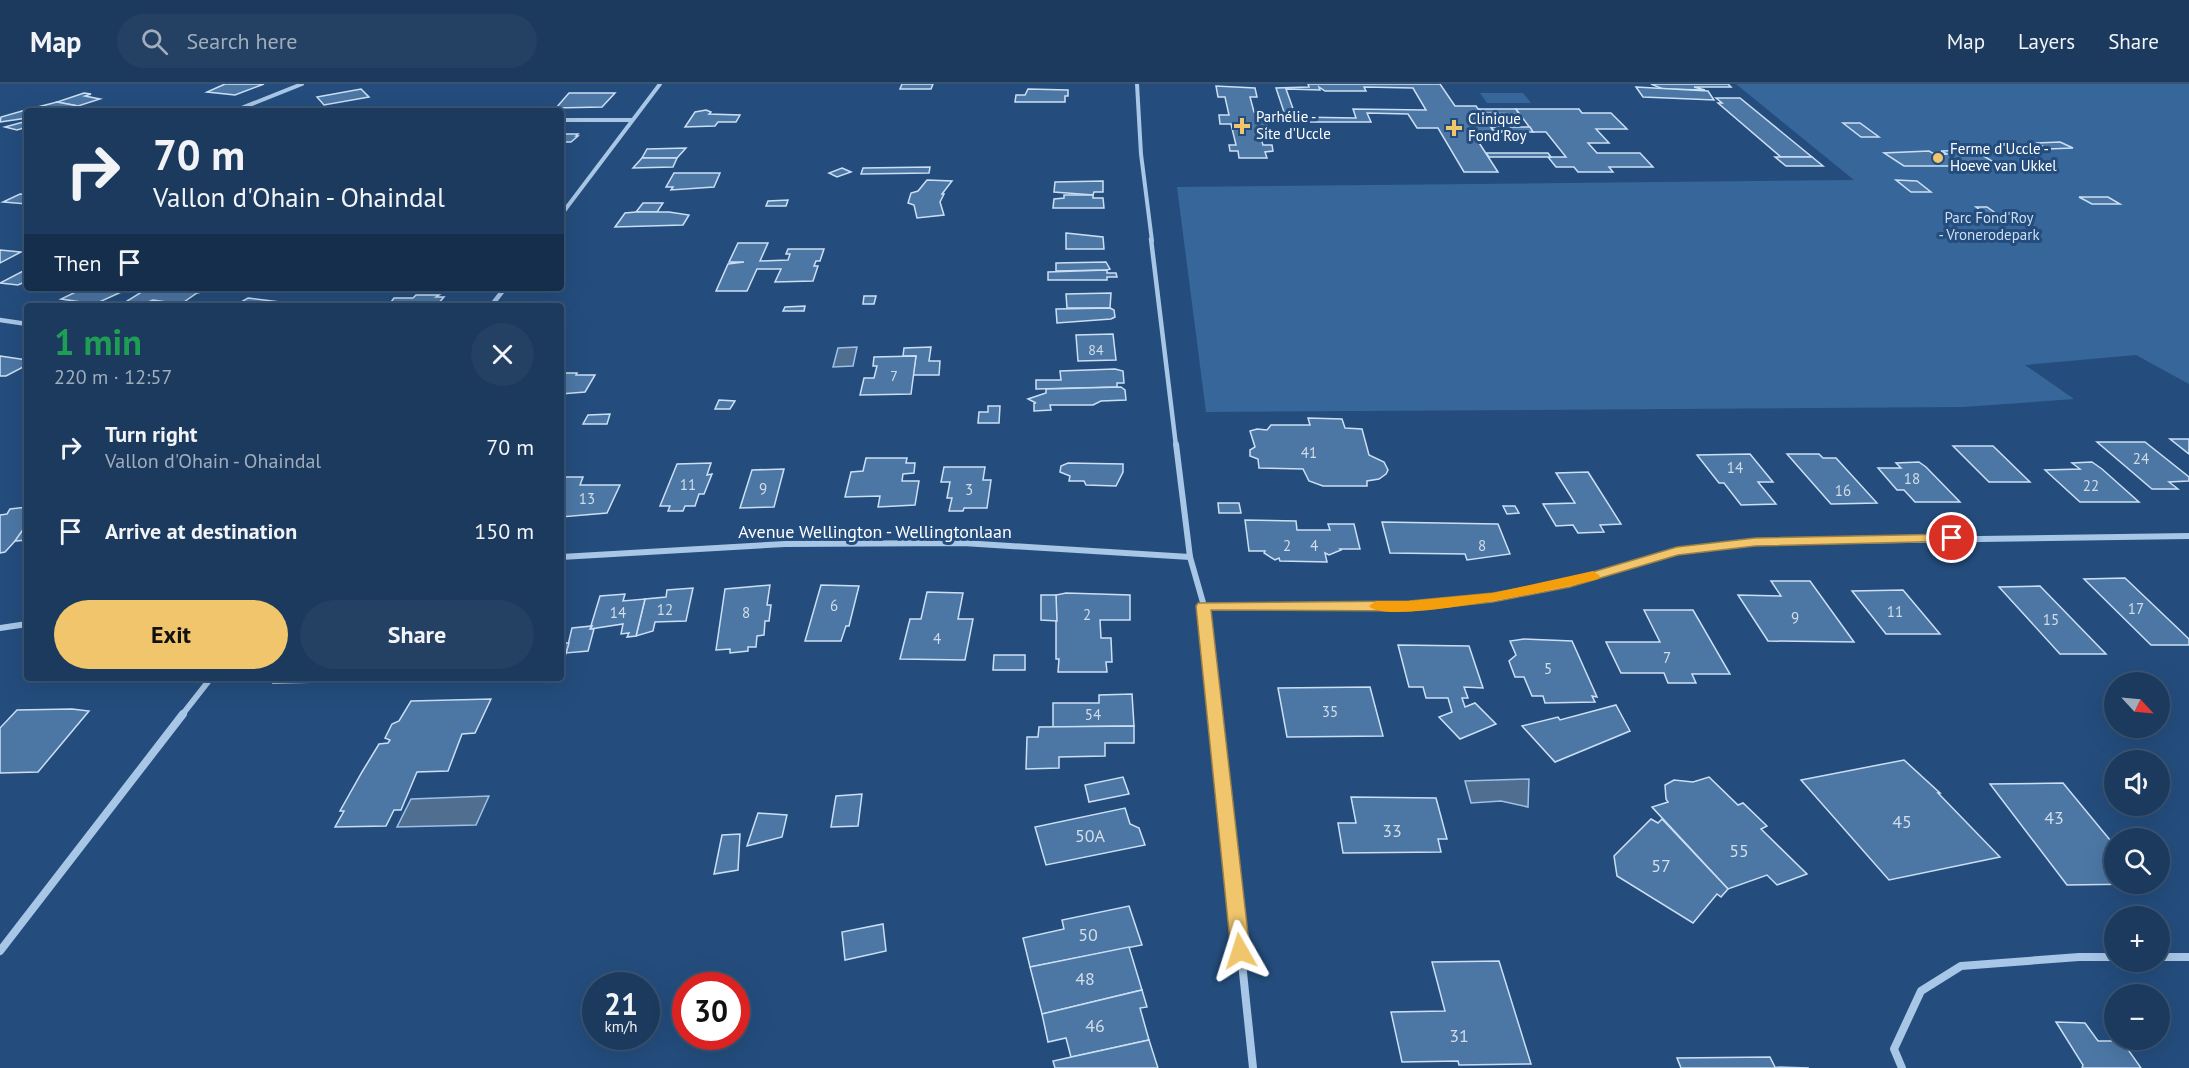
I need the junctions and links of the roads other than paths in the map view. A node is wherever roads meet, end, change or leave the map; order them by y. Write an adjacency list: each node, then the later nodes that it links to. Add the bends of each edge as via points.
1 (302, 84): 4 (street)
2 (660, 84): 6 (street)
3 (1137, 84): 14 (street, via 1141,154)
4 (242, 108)
5 (564, 120): 6 (street)
6 (631, 120): 7 (street)
7 (564, 211)
8 (503, 291): 9 (street)
9 (493, 303)
10 (0, 320): 11 (street)
11 (24, 324)
12 (2189, 536): 15 (street, via 1755,542 1677,551 1570,583 1493,598 1409,606)
13 (564, 557): 14 (street, Avenue Wellington - Wellingtonlaan, via 785,544 963,543)
14 (1190, 557): 15 (street)
15 (1203, 606): 23 (street)
16 (24, 624): 17 (street)
17 (0, 628)
18 (209, 681): 19 (street)
19 (0, 951)
20 (2104, 957): 24 (street, via 1961,966 1921,991 1894,1049)
21 (2170, 957): 22 (street)
22 (2189, 957)
23 (1252, 1068)
24 (1902, 1068)

